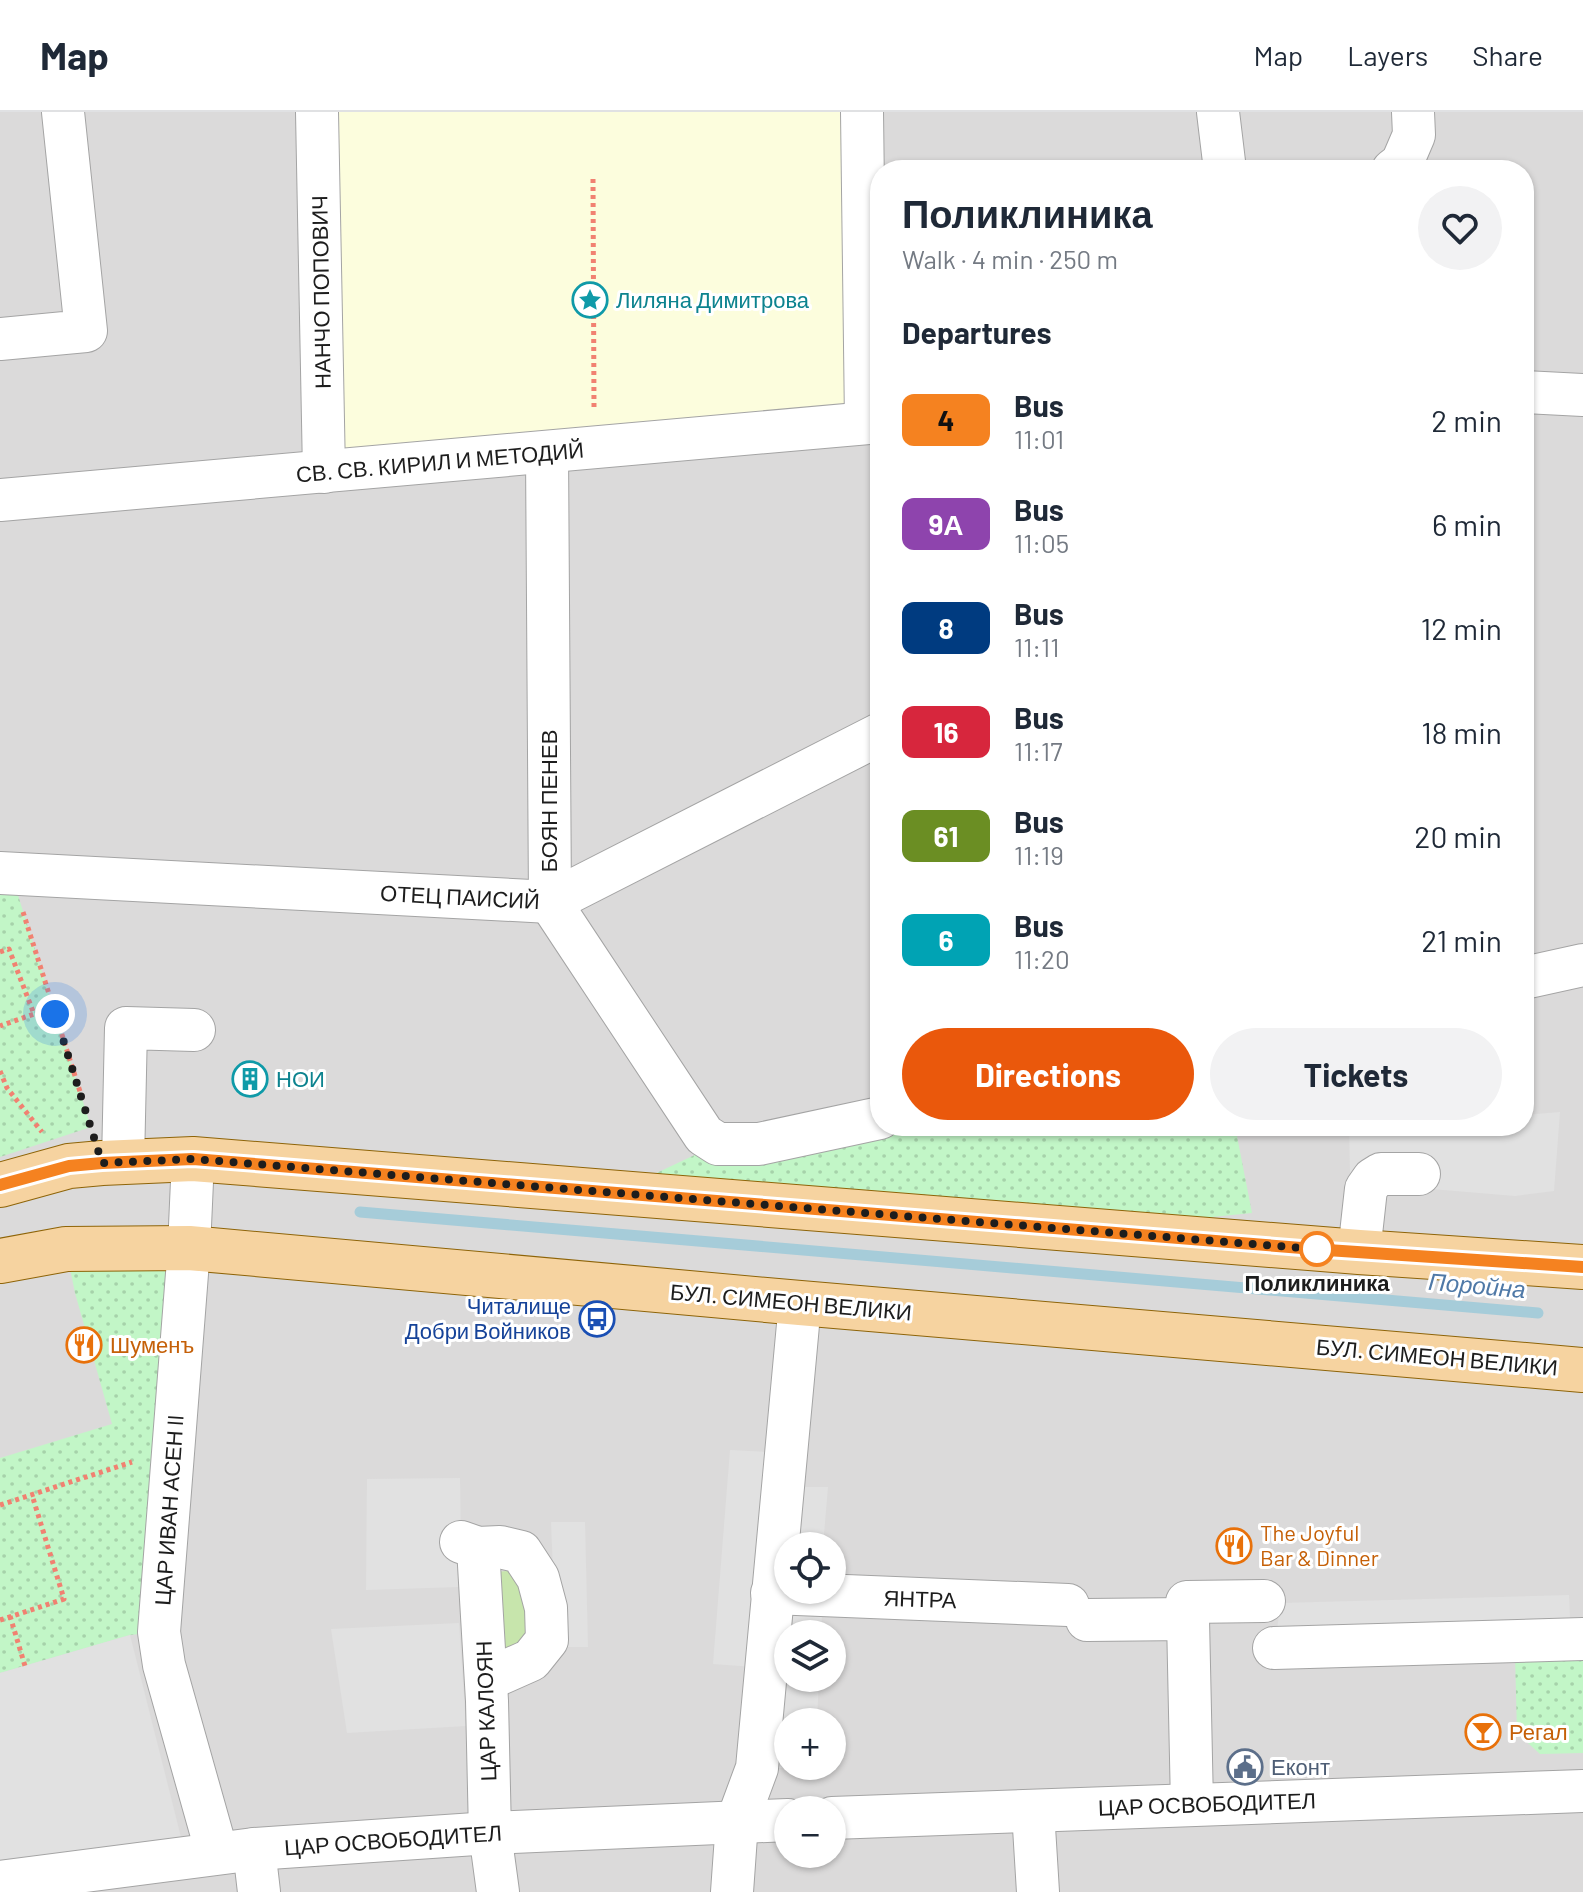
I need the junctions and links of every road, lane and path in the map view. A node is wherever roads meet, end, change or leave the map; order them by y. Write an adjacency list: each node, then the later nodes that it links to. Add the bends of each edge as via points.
1 (63, 112): 10 (street, via 86,331)
2 (317, 112): 16 (street, НАНЧО ПОПОВИЧ)
3 (862, 112): 9 (street)
4 (1218, 112): 6 (street)
5 (1413, 112): 7 (street, via 1414,135)
6 (1224, 160)
7 (1403, 160)
8 (593, 179): 13 (path)
9 (870, 337)
10 (0, 339)
11 (1534, 393): 12 (street)
12 (1583, 395)
13 (594, 413)
14 (870, 422): 15 (street, СВ. СВ. КИРИЛ И МЕТОДИЙ)
15 (547, 452): 16 (street, СВ. СВ. КИРИЛ И МЕТОДИЙ); 20 (street, БОЯН ПЕНЕВ)
16 (324, 472): 17 (street, СВ. СВ. КИРИЛ И МЕТОДИЙ)
17 (0, 500)
18 (870, 739): 20 (street, ОТЕЦ ПАИСИЙ)
19 (6, 873): 20 (street, ОТЕЦ ПАИСИЙ); 29 (path)
20 (550, 902): 27 (street, БОЯН ПЕНЕВ, via 704,1135 718,1144 759,1144)
21 (0, 952): 24 (path, via 9,949 34,1014)
22 (1583, 965): 23 (street)
23 (1534, 976)
24 (0, 1026)
25 (194, 1030): 29 (street, via 126,1028)
26 (0, 1071): 29 (path, via 7,1088)
27 (870, 1120)
28 (193, 1159): 29 (main road); 32 (street, ЦАР ИВАН АСЕН II); 33 (main road)
29 (98, 1164): 31 (main road)
30 (1419, 1174): 33 (street, via 1381,1174 1368,1185)
31 (0, 1185)
32 (189, 1248): 34 (main road, БУЛ. СИМЕОН ВЕЛИКИ, via 66,1249); 36 (main road, БУЛ. СИМЕОН ВЕЛИКИ); 38 (street, ЦАР ИВАН АСЕН II)
33 (1359, 1252): 35 (main road)
34 (0, 1261)
35 (1583, 1267)
36 (800, 1303): 37 (main road, БУЛ. СИМЕОН ВЕЛИКИ); 41 (street)
37 (1583, 1370)
38 (173, 1449): 39 (path); 57 (street, ЦАР ИВАН АСЕН II, via 159,1632 164,1665)
39 (32, 1495): 40 (path); 43 (path, via 64,1599)
40 (0, 1505)
41 (772, 1593): 44 (street, ЯНТРА); 55 (street, via 757,1768)
42 (1264, 1601): 44 (street, via 1187,1602)
43 (10, 1616): 45 (path); 48 (path)
44 (1188, 1619): 51 (street)
45 (0, 1620)
46 (1583, 1639): 47 (street)
47 (1274, 1648)
48 (25, 1666)
49 (479, 1694): 49 (street, ЦАР КАЛОЯН, via 470,1545 521,1552 538,1578 546,1608 547,1640 531,1660); 56 (street, ЦАР КАЛОЯН)
50 (1583, 1791): 51 (street, ЦАР ОСВОБОДИТЕЛ)
51 (1192, 1805): 52 (street, ЦАР ОСВОБОДИТЕЛ)
52 (1033, 1811): 53 (street, ЦАР ОСВОБОДИТЕЛ); 62 (street)
53 (846, 1818)
54 (774, 1821): 55 (street, ЦАР ОСВОБОДИТЕЛ)
55 (737, 1822): 56 (street, ЦАР ОСВОБОДИТЕЛ); 61 (street)
56 (490, 1833): 57 (street, ЦАР ОСВОБОДИТЕЛ); 60 (street, ЦАР КАЛОЯН)
57 (235, 1851): 58 (street, ЦАР ОСВОБОДИТЕЛ); 59 (street, ЦАР ИВАН АСЕН II)
58 (0, 1882)
59 (259, 1892)
60 (498, 1892)
61 (732, 1892)
62 (1038, 1892)

